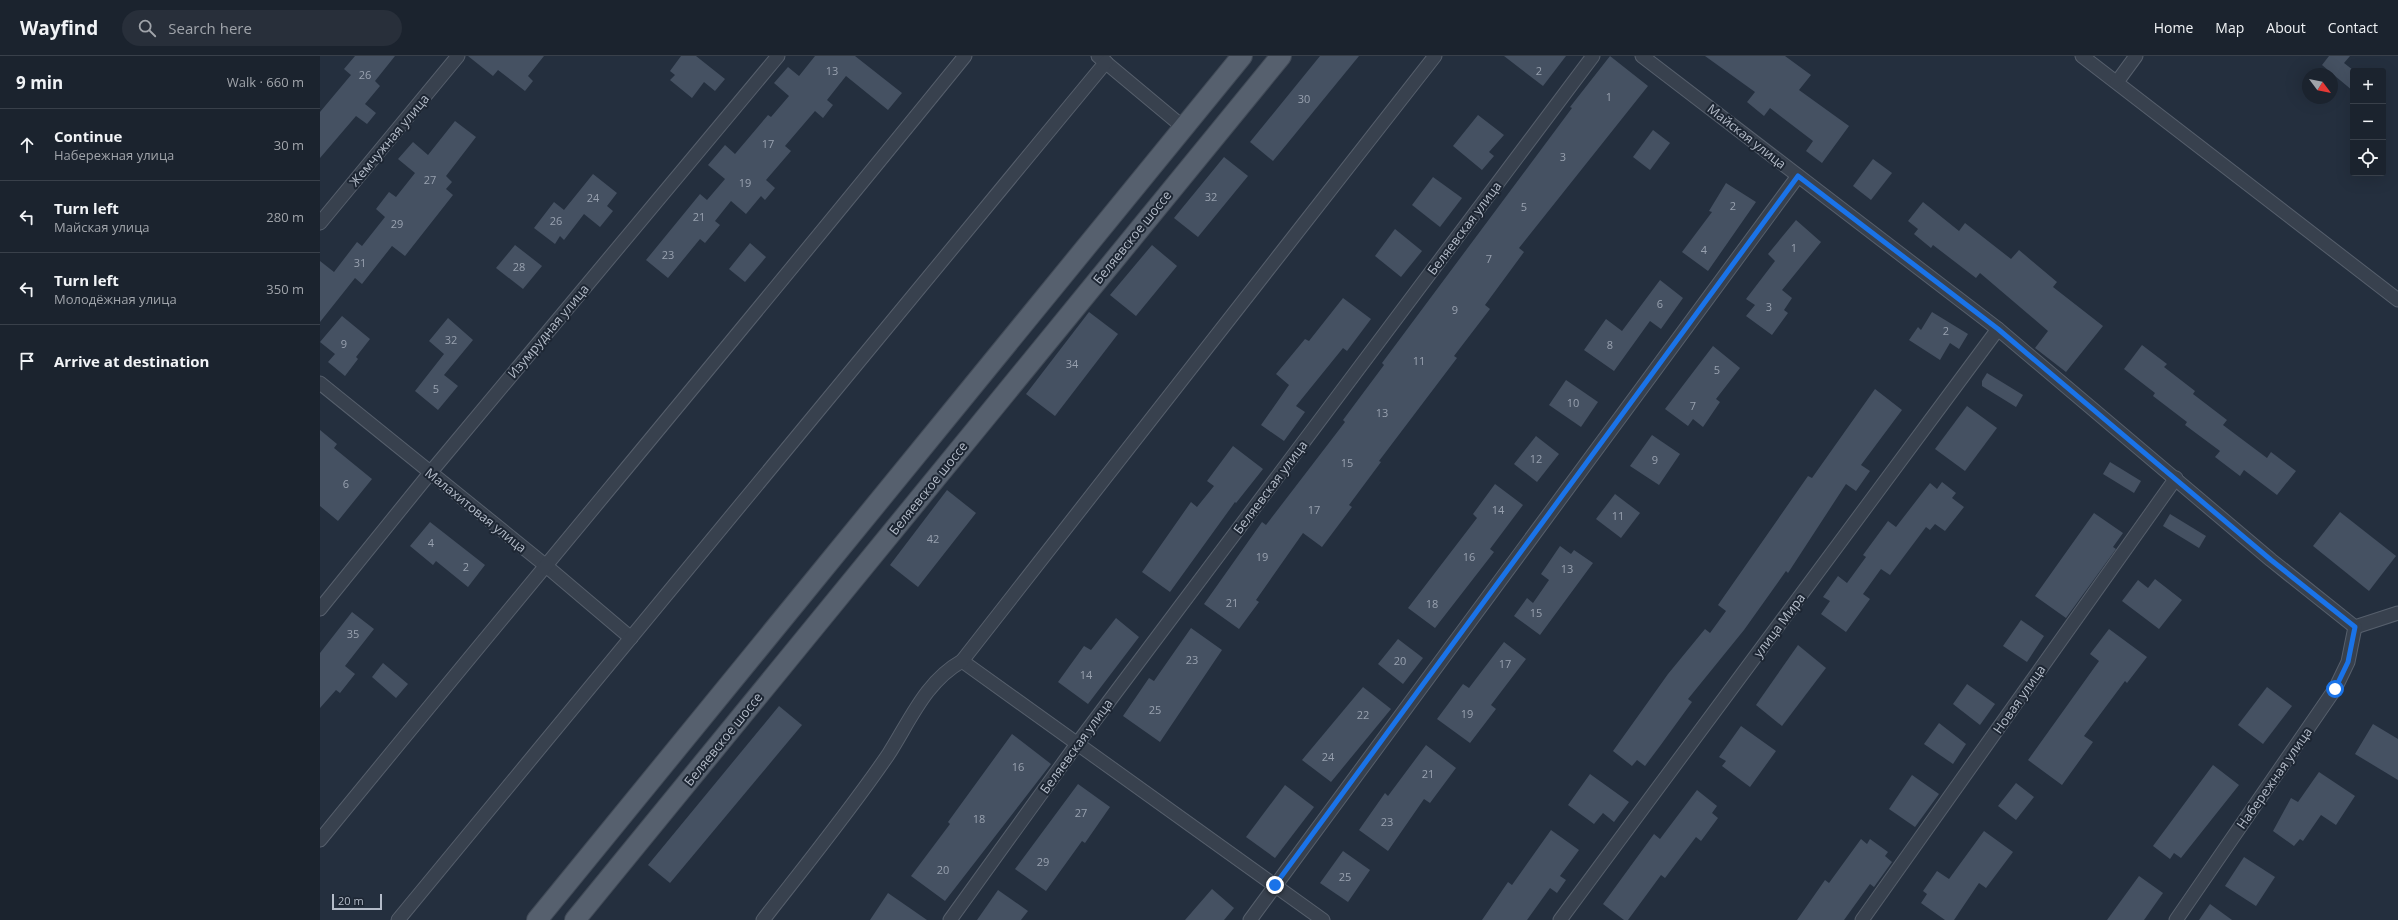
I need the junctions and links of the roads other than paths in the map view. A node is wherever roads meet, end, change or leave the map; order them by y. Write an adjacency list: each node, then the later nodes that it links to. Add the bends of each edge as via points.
1 (458, 56): 15 (street, Жемчужная улица)
2 (778, 56): 19 (street, Изумрудная улица)
3 (965, 56): 21 (street, via 786,278)
4 (1242, 56): 13 (main road)
5 (1281, 56): 32 (main road, Беляевское шоссе)
6 (1435, 56): 26 (street)
7 (1593, 56): 27 (street, Беляевская улица)
8 (1642, 56): 14 (street, Майская улица)
9 (2082, 56): 12 (street)
10 (2136, 56): 12 (street)
11 (1102, 59): 13 (street); 25 (street)
12 (2117, 82): 16 (street)
13 (1183, 127): 31 (main road)
14 (1798, 176): 17 (street, Майская улица); 29 (street)
15 (320, 223)
16 (2398, 300)
17 (1998, 329): 20 (street, Майская улица); 37 (street, улица Мира)
18 (320, 382): 19 (street, Малахитовая улица)
19 (430, 473): 21 (street, Малахитовая улица); 22 (street, Изумрудная улица)
20 (2176, 478): 24 (street, Майская улица, via 2271,560); 38 (street, Новая улица)
21 (545, 565): 25 (street, Малахитовая улица); 28 (street)
22 (320, 609)
23 (2398, 613): 24 (street)
24 (2355, 627): 39 (street, Набережная улица, via 2348,662 2335,689)
25 (631, 638): 30 (street)
26 (962, 661): 27 (street); 33 (street, via 946,670 925,693 888,755)
27 (1077, 744): 29 (street); 34 (street, Беляевская улица)
28 (320, 840)
29 (1275, 885): 35 (street); 36 (street)
30 (398, 920)
31 (536, 920)
32 (575, 920)
33 (763, 920)
34 (950, 920)
35 (1250, 920)
36 (1323, 920)
37 (1560, 920)
38 (1862, 920)
39 (2176, 920)

